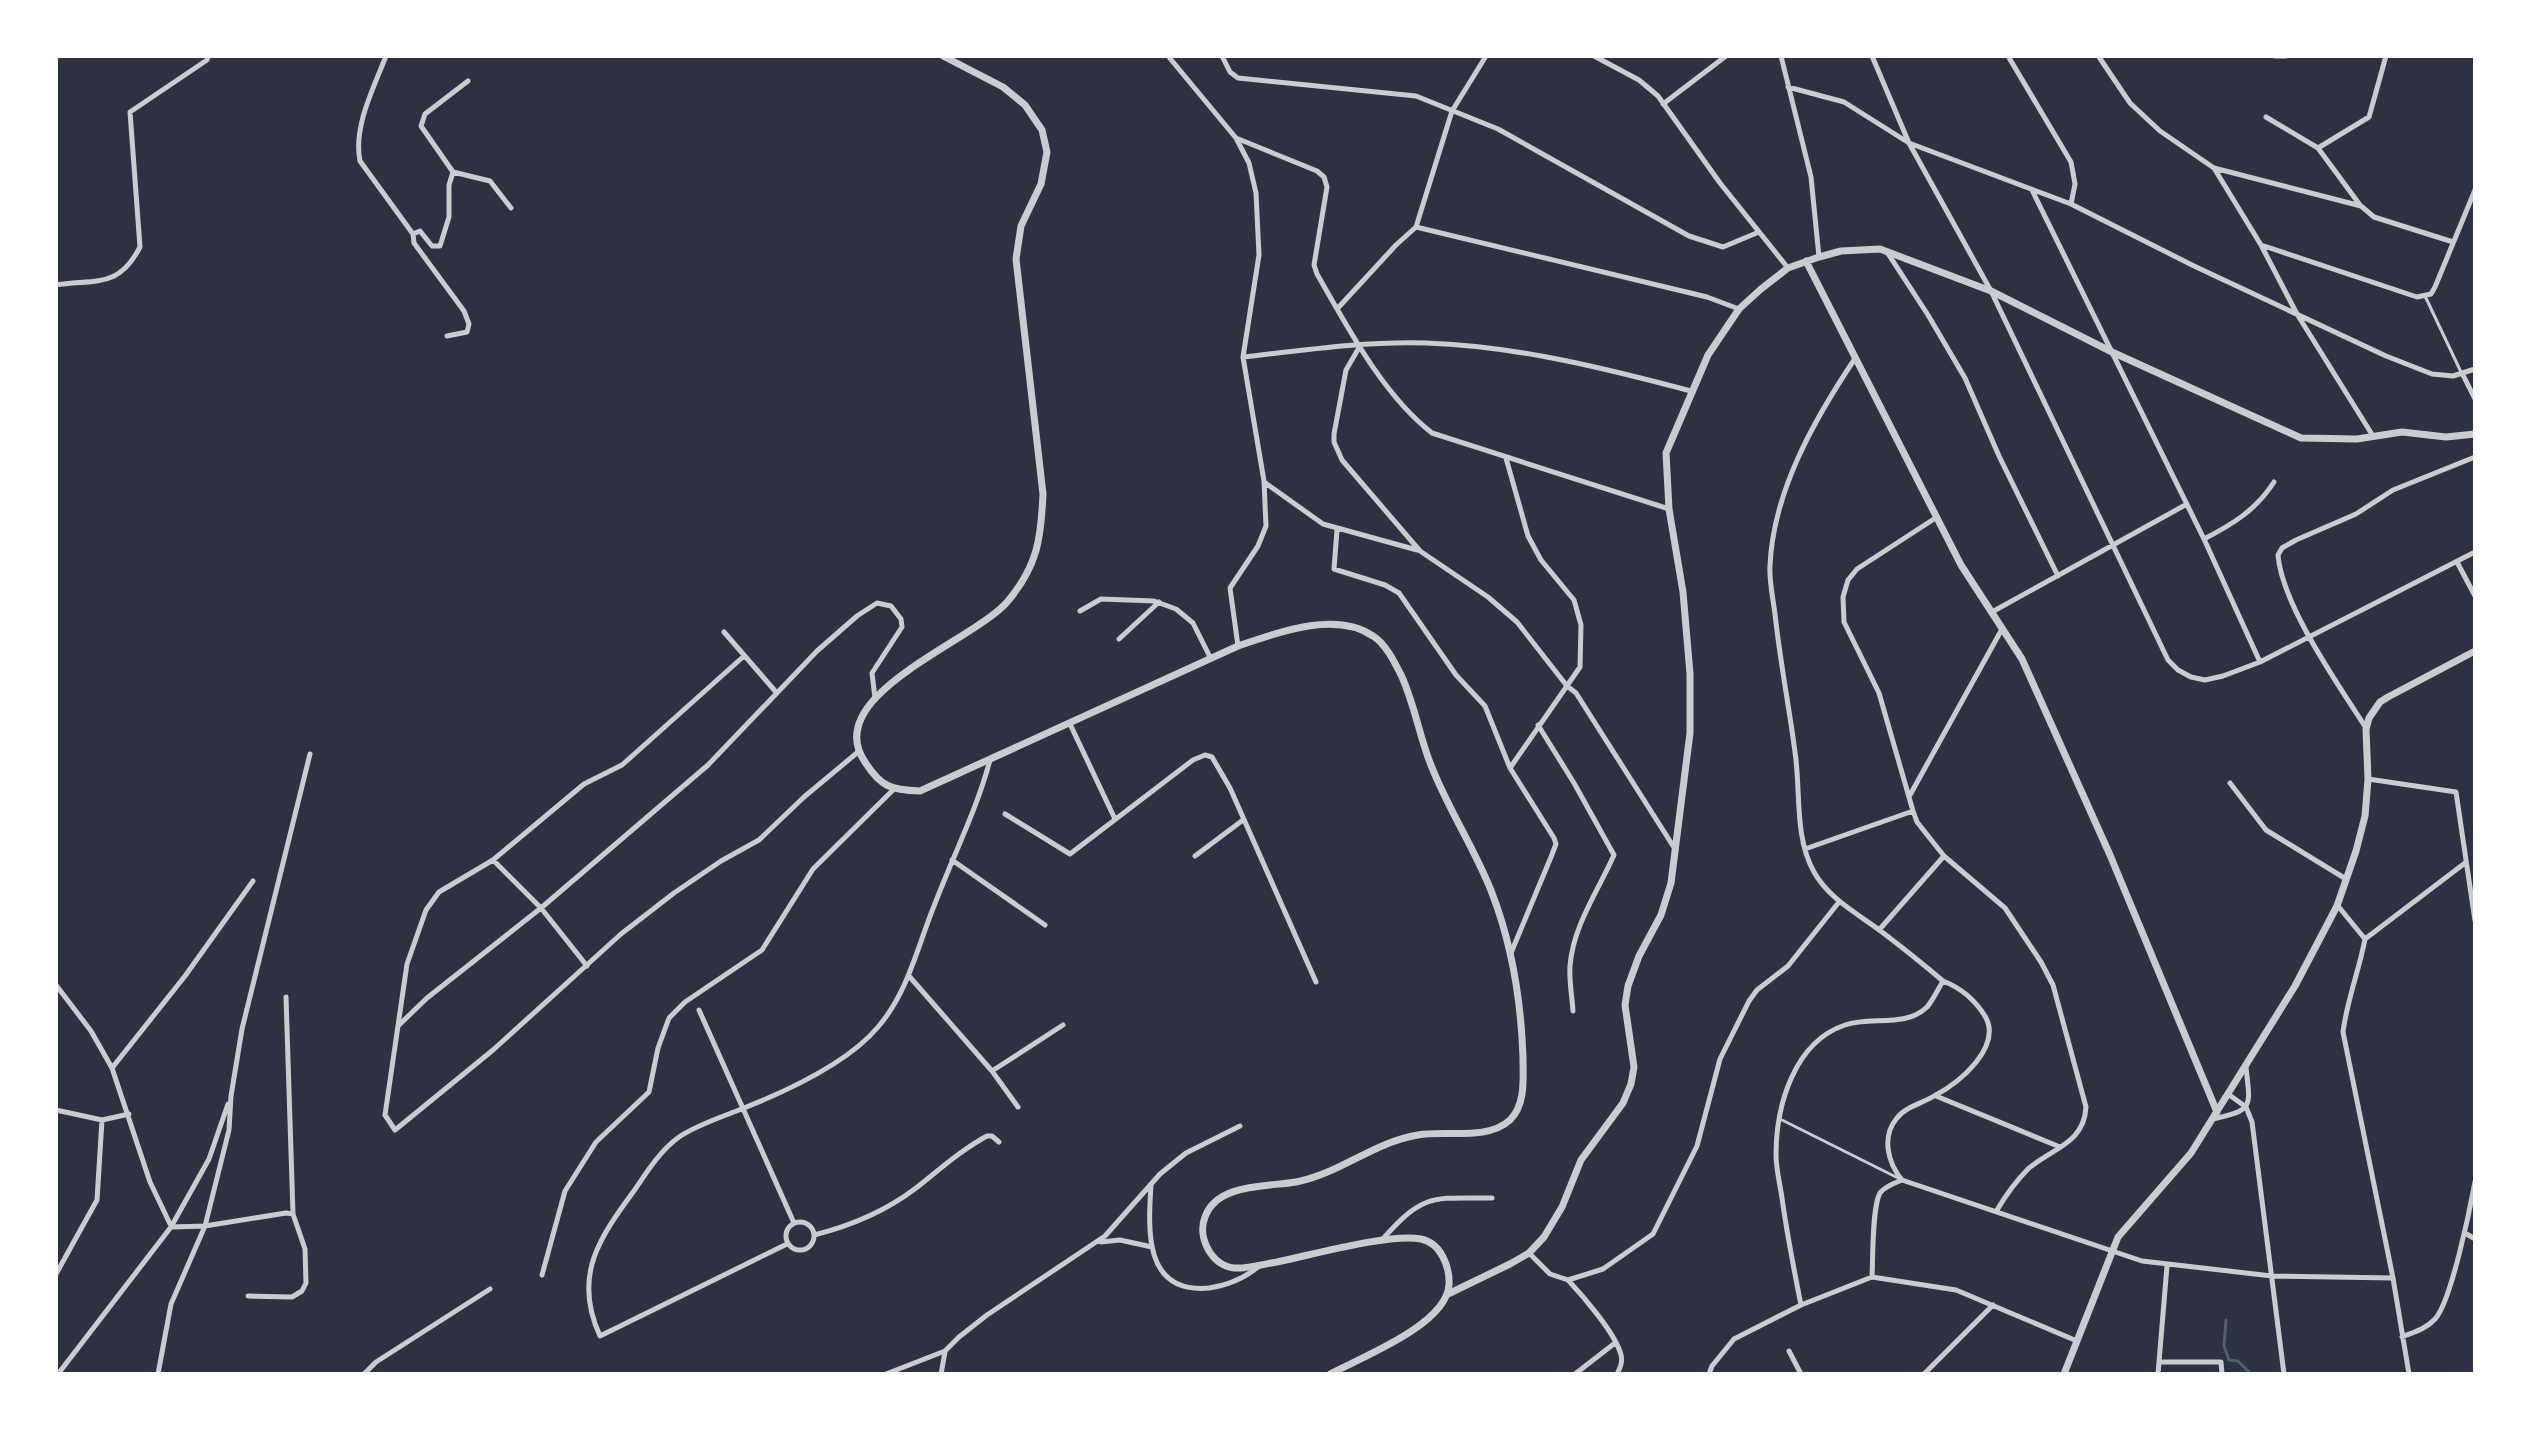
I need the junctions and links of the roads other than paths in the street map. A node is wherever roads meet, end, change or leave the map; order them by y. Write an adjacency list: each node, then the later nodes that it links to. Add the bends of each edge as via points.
1 (208, 56): 40 (street, via 130,112 140,247 131,264 113,279)
2 (386, 56): 33 (street, via 358,150 360,161)
3 (943, 56): 86 (street, via 1003,87 1025,105 1042,130 1047,152 1041,184 1021,226 1016,259 1043,494 1041,529 1035,560 1008,602)
4 (1168, 56): 21 (street)
5 (1222, 56): 19 (street, via 1238,78 1416,96)
6 (1486, 56): 19 (street)
7 (1594, 56): 18 (street, via 1639,80)
8 (1726, 56): 18 (street)
9 (1781, 56): 17 (street)
10 (1872, 56): 22 (street)
11 (2008, 56): 28 (street, via 2071,162)
12 (2275, 56): 13 (street)
13 (2286, 56)
14 (2386, 56): 23 (street, via 2369,117)
15 (2099, 57): 24 (street, via 2130,103)
16 (468, 81): 25 (street, via 421,121)
17 (1788, 87): 22 (street, via 1844,102); 37 (street, via 1811,177)
18 (1663, 104): 32 (street)
19 (1452, 111): 31 (street); 32 (street, via 1498,129 1689,236 1723,247)
20 (2266, 117): 23 (street)
21 (1236, 138): 43 (street, via 1324,177 1327,187 1314,265); 49 (street, via 1249,163 1259,222)
22 (1909, 143): 26 (street); 41 (street)
23 (2318, 148): 29 (street)
24 (2214, 168): 29 (street); 35 (street)
25 (453, 172): 30 (street, via 490,181); 33 (street, via 440,246 432,246 420,231)
26 (2032, 189): 28 (street); 48 (street)
27 (2475, 190): 34 (street)
28 (2071, 204): 45 (street)
29 (2361, 206): 34 (street, via 2374,217)
30 (511, 208)
31 (1416, 227): 43 (street); 44 (street)
32 (1759, 232): 39 (street)
33 (413, 234): 46 (street, via 469,324 467,332)
34 (2453, 242): 42 (street, via 2435,287)
35 (2261, 245): 42 (street); 45 (street)
36 (1886, 251): 37 (street, via 1863,249); 41 (street); 70 (street, via 1965,378)
37 (1819, 257): 38 (street)
38 (1806, 261): 39 (street); 50 (street)
39 (1788, 268): 44 (street)
40 (56, 285)
41 (1991, 291): 48 (street); 66 (street)
42 (2425, 296): 52 (lane)
43 (1337, 309): 47 (street)
44 (1739, 309): 53 (street)
45 (2297, 314): 52 (street, via 2432,374); 56 (street)
46 (447, 336)
47 (1360, 346): 49 (street); 53 (street, via 1428,343 1513,352 1591,364); 57 (street, via 1399,403 1432,433); 67 (street, via 1346,370 1334,442 1342,460)
48 (2112, 352): 56 (street, via 2301,438); 61 (street)
49 (1243, 357): 59 (street)
50 (1854, 360): 63 (street); 102 (street, via 1798,459 1779,510 1770,566)
51 (2475, 369): 52 (street)
52 (2462, 373): 54 (street)
53 (1691, 391): 62 (street, via 1666,453)
54 (2475, 399)
55 (2475, 434): 56 (street)
56 (2373, 436)
57 (1506, 457): 62 (street); 84 (street, via 1528,536 1578,611 1580,667)
58 (2475, 457): 77 (street, via 2393,490 2356,514 2282,548 2278,555 2286,586)
59 (1264, 481): 64 (street); 79 (street, via 1265,527 1230,588)
60 (2274, 482): 65 (street, via 2257,506)
61 (2187, 504): 65 (street); 66 (street)
62 (1669, 509): 103 (street, via 1690,674 1690,733)
63 (1937, 517): 74 (street); 97 (street, via 1857,569 1843,597 1844,622 1879,693)
64 (1337, 530): 67 (street); 93 (street, via 1334,569 1399,593 1456,675 1485,706)
65 (2204, 539): 83 (street)
66 (2113, 545): 70 (street); 83 (street, via 2168,660 2178,670 2205,680)
67 (1420, 551): 84 (street, via 1505,610)
68 (2475, 552): 69 (street)
69 (2457, 562): 71 (street); 77 (street)
70 (2058, 576): 74 (street)
71 (2475, 596)
72 (1159, 602): 73 (street, via 1101,599); 78 (street); 82 (street, via 1193,623)
73 (1080, 611)
74 (1992, 612): 75 (street)
75 (2002, 628): 97 (street); 140 (street, via 2022,659 2110,855)
76 (724, 632): 81 (street)
77 (2310, 637): 83 (street); 89 (street)
78 (1119, 639)
79 (1238, 646): 82 (street); 118 (street, via 1326,624 1358,628 1375,637 1406,686 1429,761 1492,893)
80 (2475, 651): 89 (street, via 2380,702)
81 (744, 656): 85 (street); 106 (street, via 622,765 584,784)
82 (1210, 657): 87 (street)
83 (2260, 662)
84 (1567, 686): 88 (street); 103 (street)
85 (776, 692): 86 (street, via 877,603 891,606 902,627 872,673); 113 (street, via 708,765)
86 (875, 698): 90 (street, via 859,721)
87 (1070, 724): 92 (street); 100 (street)
88 (1538, 725): 93 (street); 126 (street, via 1614,855 1573,951)
89 (2366, 729): 94 (street)
90 (858, 752): 96 (street); 119 (street, via 759,840 674,893)
91 (310, 754): 133 (street, via 246,1013)
92 (990, 760): 96 (street, via 920,791); 107 (street, via 981,796)
93 (1510, 768): 118 (street, via 1556,844)
94 (2368, 779): 108 (street, via 2453,790); 109 (street, via 2365,816)
95 (2230, 783): 109 (street, via 2279,841)
96 (893, 790): 167 (street, via 813,869 762,950 669,1018 649,1092 596,1142 565,1191)
97 (1909, 796): 98 (street)
98 (1913, 811): 102 (street); 105 (street)
99 (1005, 814): 100 (street, via 1069,854)
100 (1115, 819): 101 (street, via 1205,755 1212,757)
101 (1243, 820): 104 (street); 122 (street)
102 (1805, 849): 111 (street, via 1815,873)
103 (1676, 851): 163 (street, via 1661,915 1628,986 1631,1084 1581,1160 1544,1237)
104 (1195, 856)
105 (1944, 856): 116 (street); 145 (street, via 2005,908 2053,985 2086,1107 2085,1124)
106 (493, 860): 113 (street); 128 (street, via 439,892 426,910 407,964)
107 (952, 860): 115 (street); 120 (street)
108 (2465, 863): 114 (street); 117 (street)
109 (2346, 879): 112 (street)
110 (253, 881): 130 (street)
111 (1839, 902): 116 (street); 171 (street, via 1788,966 1749,1001 1720,1059 1697,1146 1653,1234 1603,1269)
112 (2337, 906): 117 (street); 129 (street)
113 (541, 908): 119 (street); 128 (street)
114 (2475, 921)
115 (1045, 925)
116 (1879, 930): 121 (street)
117 (2365, 939): 170 (street, via 2343,1032)
118 (1511, 954): 164 (street, via 1521,1012 1523,1080 1520,1107 1511,1119 1487,1131 1393,1141 1327,1174 1221,1198 1209,1208 1202,1229 1209,1251 1232,1268)
119 (587, 966): 128 (street, via 395,1130 385,1115)
120 (909, 976): 131 (street); 137 (street, via 862,1045)
121 (1943, 981): 134 (street, via 1976,1002 1989,1024 1990,1038 1985,1052); 141 (street, via 1926,1008 1911,1017 1858,1022 1828,1032 1805,1052)
122 (1316, 982)
123 (56, 985): 130 (street)
124 (286, 997): 151 (street)
125 (699, 1010): 137 (street)
126 (1573, 1011)
127 (1063, 1025): 131 (street)
128 (398, 1026)
129 (2246, 1067): 132 (street); 136 (street)
130 (112, 1068): 139 (street)
131 (992, 1071): 135 (street)
132 (2228, 1094): 136 (street); 140 (street)
133 (231, 1096): 153 (street, via 229,1130); 154 (street, via 209,1159)
134 (1935, 1096): 145 (street); 146 (street, via 1897,1117 1889,1134 1892,1167)
135 (1018, 1107)
136 (2246, 1107): 140 (street, via 2239,1113); 168 (street)
137 (744, 1109): 152 (street); 159 (street, via 678,1138 609,1223 587,1290 600,1336)
138 (56, 1110): 142 (street)
139 (129, 1114): 142 (street); 154 (street, via 150,1182)
140 (2215, 1115): 162 (street, via 2191,1153)
141 (1780, 1119): 146 (lane); 175 (street, via 1776,1158)
142 (102, 1120): 166 (street, via 97,1200)
143 (1240, 1126): 148 (street, via 1186,1153)
144 (999, 1142): 156 (street, via 987,1136 880,1210)
145 (2061, 1147): 150 (street, via 2030,1168)
146 (1902, 1180): 150 (street); 169 (street, via 1880,1194)
147 (2475, 1182): 155 (street)
148 (1151, 1184): 160 (street); 161 (street)
149 (1492, 1198): 158 (street, via 1429,1200 1415,1206)
150 (1997, 1210): 162 (street)
151 (293, 1214): 153 (street); 174 (street, via 305,1249 302,1291 292,1297)
152 (794, 1223): 156 (street, via 807,1224); 159 (street, via 785,1234)
153 (205, 1226): 154 (street); 184 (street, via 171,1304)
154 (171, 1227): 183 (street)
155 (2465, 1233): 157 (street); 177 (street, via 2438,1316)
156 (814, 1235): 159 (street, via 804,1250)
157 (2475, 1239)
158 (1381, 1241): 164 (street); 173 (street, via 1420,1239 1437,1248 1449,1272)
159 (787, 1244)
160 (1096, 1244): 161 (street, via 1120,1240); 180 (street, via 987,1315)
161 (1152, 1247): 164 (street, via 1163,1272 1182,1288 1235,1282)
162 (2111, 1251): 165 (street); 178 (street)
163 (1529, 1253): 171 (street, via 1550,1274); 173 (street)
164 (1260, 1265)
165 (2167, 1266): 168 (street); 182 (street)
166 (56, 1274)
167 (542, 1275)
168 (2272, 1276): 170 (street); 197 (street)
169 (1872, 1277): 175 (street); 176 (street, via 1956,1290)
170 (2393, 1278): 177 (street)
171 (1568, 1280): 179 (street)
172 (490, 1289): 185 (street)
173 (1448, 1294): 188 (street, via 1419,1326)
174 (248, 1296)
175 (1801, 1305): 191 (street, via 1734,1339)
176 (1993, 1305): 178 (street); 193 (street)
177 (2402, 1337): 198 (street)
178 (2078, 1342): 194 (street)
179 (1615, 1343): 189 (street); 190 (street, via 1622,1356)
180 (945, 1351): 186 (street); 187 (street)
181 (1789, 1351): 192 (street)
182 (2159, 1362): 195 (street); 196 (street, via 2221,1362)
183 (58, 1374)
184 (158, 1374)
185 (364, 1374)
186 (886, 1374)
187 (941, 1374)
188 (1330, 1374)
189 (1575, 1374)
190 (1617, 1374)
191 (1709, 1374)
192 (1801, 1374)
193 (1924, 1374)
194 (2064, 1374)
195 (2158, 1374)
196 (2222, 1374)
197 (2284, 1374)
198 (2409, 1374)

